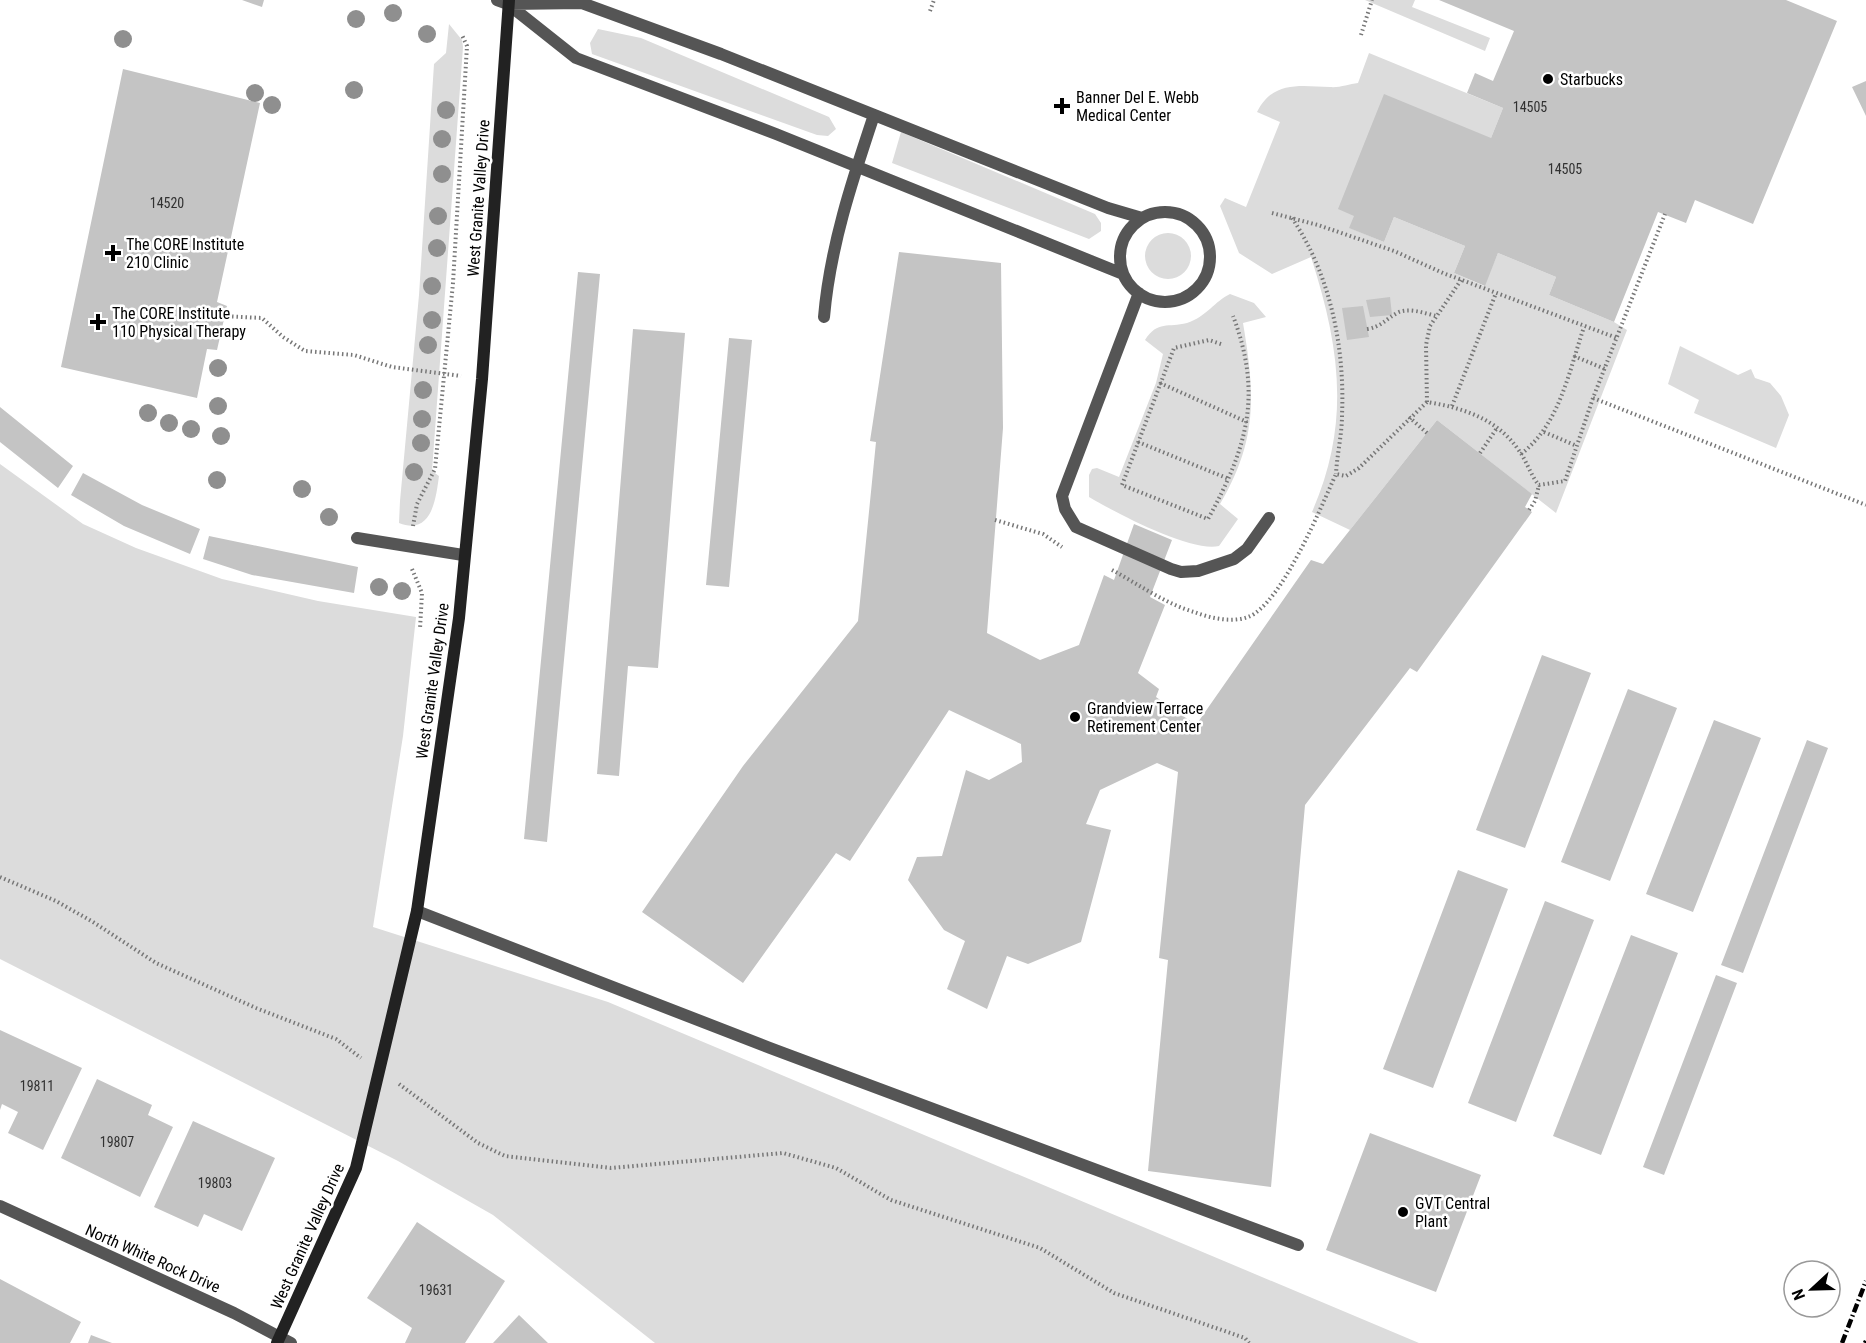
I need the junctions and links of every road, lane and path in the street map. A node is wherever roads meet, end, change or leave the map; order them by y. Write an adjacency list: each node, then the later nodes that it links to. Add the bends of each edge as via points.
1 (934, 0): 4 (path)
2 (1372, 0): 6 (path)
3 (505, 2): 7 (street, via 582,3); 8 (street, via 576,58); 28 (street, West Granite Valley Drive)
4 (930, 10)
5 (462, 35): 27 (path, via 467,46)
6 (1361, 35)
7 (874, 115): 8 (street); 11 (street)
8 (856, 168): 13 (street); 20 (street, via 828,271)
9 (1272, 213): 12 (path)
10 (1665, 214): 23 (path)
11 (1142, 218): 13 (street, via 1122,246 1119,257); 15 (street, via 1168,212 1191,220 1206,242 1209,262 1203,282 1182,298 1159,301)
12 (1291, 218): 14 (path, via 1394,251); 42 (path, via 1319,267 1339,352 1342,413)
13 (1123, 274): 15 (street)
14 (1461, 280): 16 (path); 19 (path)
15 (1139, 293): 48 (street, via 1062,496 1070,519 1076,527 1181,572 1207,570 1234,559 1247,549)
16 (1496, 293): 21 (path); 32 (path)
17 (223, 316): 27 (path, via 262,318 305,351 354,354 392,367)
18 (1233, 316): 34 (path, via 1242,340 1248,380)
19 (1436, 316): 22 (path, via 1405,310 1382,325); 31 (path, via 1428,333)
20 (824, 317)
21 (1584, 327): 23 (path); 25 (path)
22 (1367, 328)
23 (1617, 338): 26 (path)
24 (1221, 344): 29 (path, via 1209,340 1174,348)
25 (1574, 356): 26 (path); 36 (path, via 1554,416)
26 (1605, 369): 30 (path)
27 (444, 374): 28 (path); 50 (path, via 435,469 417,504)
28 (482, 379): 51 (street, West Granite Valley Drive)
29 (1160, 383): 34 (path); 38 (path)
30 (1593, 398): 39 (path); 46 (path)
31 (1427, 402)
32 (1452, 406)
33 (1409, 417): 37 (path)
34 (1247, 422): 43 (path)
35 (1497, 428): 40 (path)
36 (1544, 432): 39 (path); 41 (path)
37 (1427, 433)
38 (1138, 442): 43 (path); 43 (path, via 1122,485 1160,503 1208,519)
39 (1577, 446): 44 (path)
40 (1480, 453)
41 (1521, 454)
42 (1336, 474)
43 (1229, 479)
44 (1564, 481)
45 (1539, 485): 47 (path)
46 (1866, 505)
47 (1529, 510)
48 (1269, 518)
49 (357, 538): 50 (street)
50 (412, 547): 51 (street); 52 (path, via 412,571 422,593)
51 (463, 555): 54 (street, West Granite Valley Drive, via 459,618)
52 (420, 629)
53 (0, 877): 55 (path, via 56,901 156,963 336,1039)
54 (417, 911): 55 (street, West Granite Valley Drive); 57 (street)
55 (381, 1072): 58 (street, West Granite Valley Drive, via 356,1168); 59 (path, via 478,1143 505,1156 611,1168 783,1153 836,1168 891,1200 1040,1248 1114,1293 1245,1338)
56 (0, 1206): 58 (street, North White Rock Drive)
57 (1298, 1245)
58 (283, 1341)
59 (1249, 1343)

